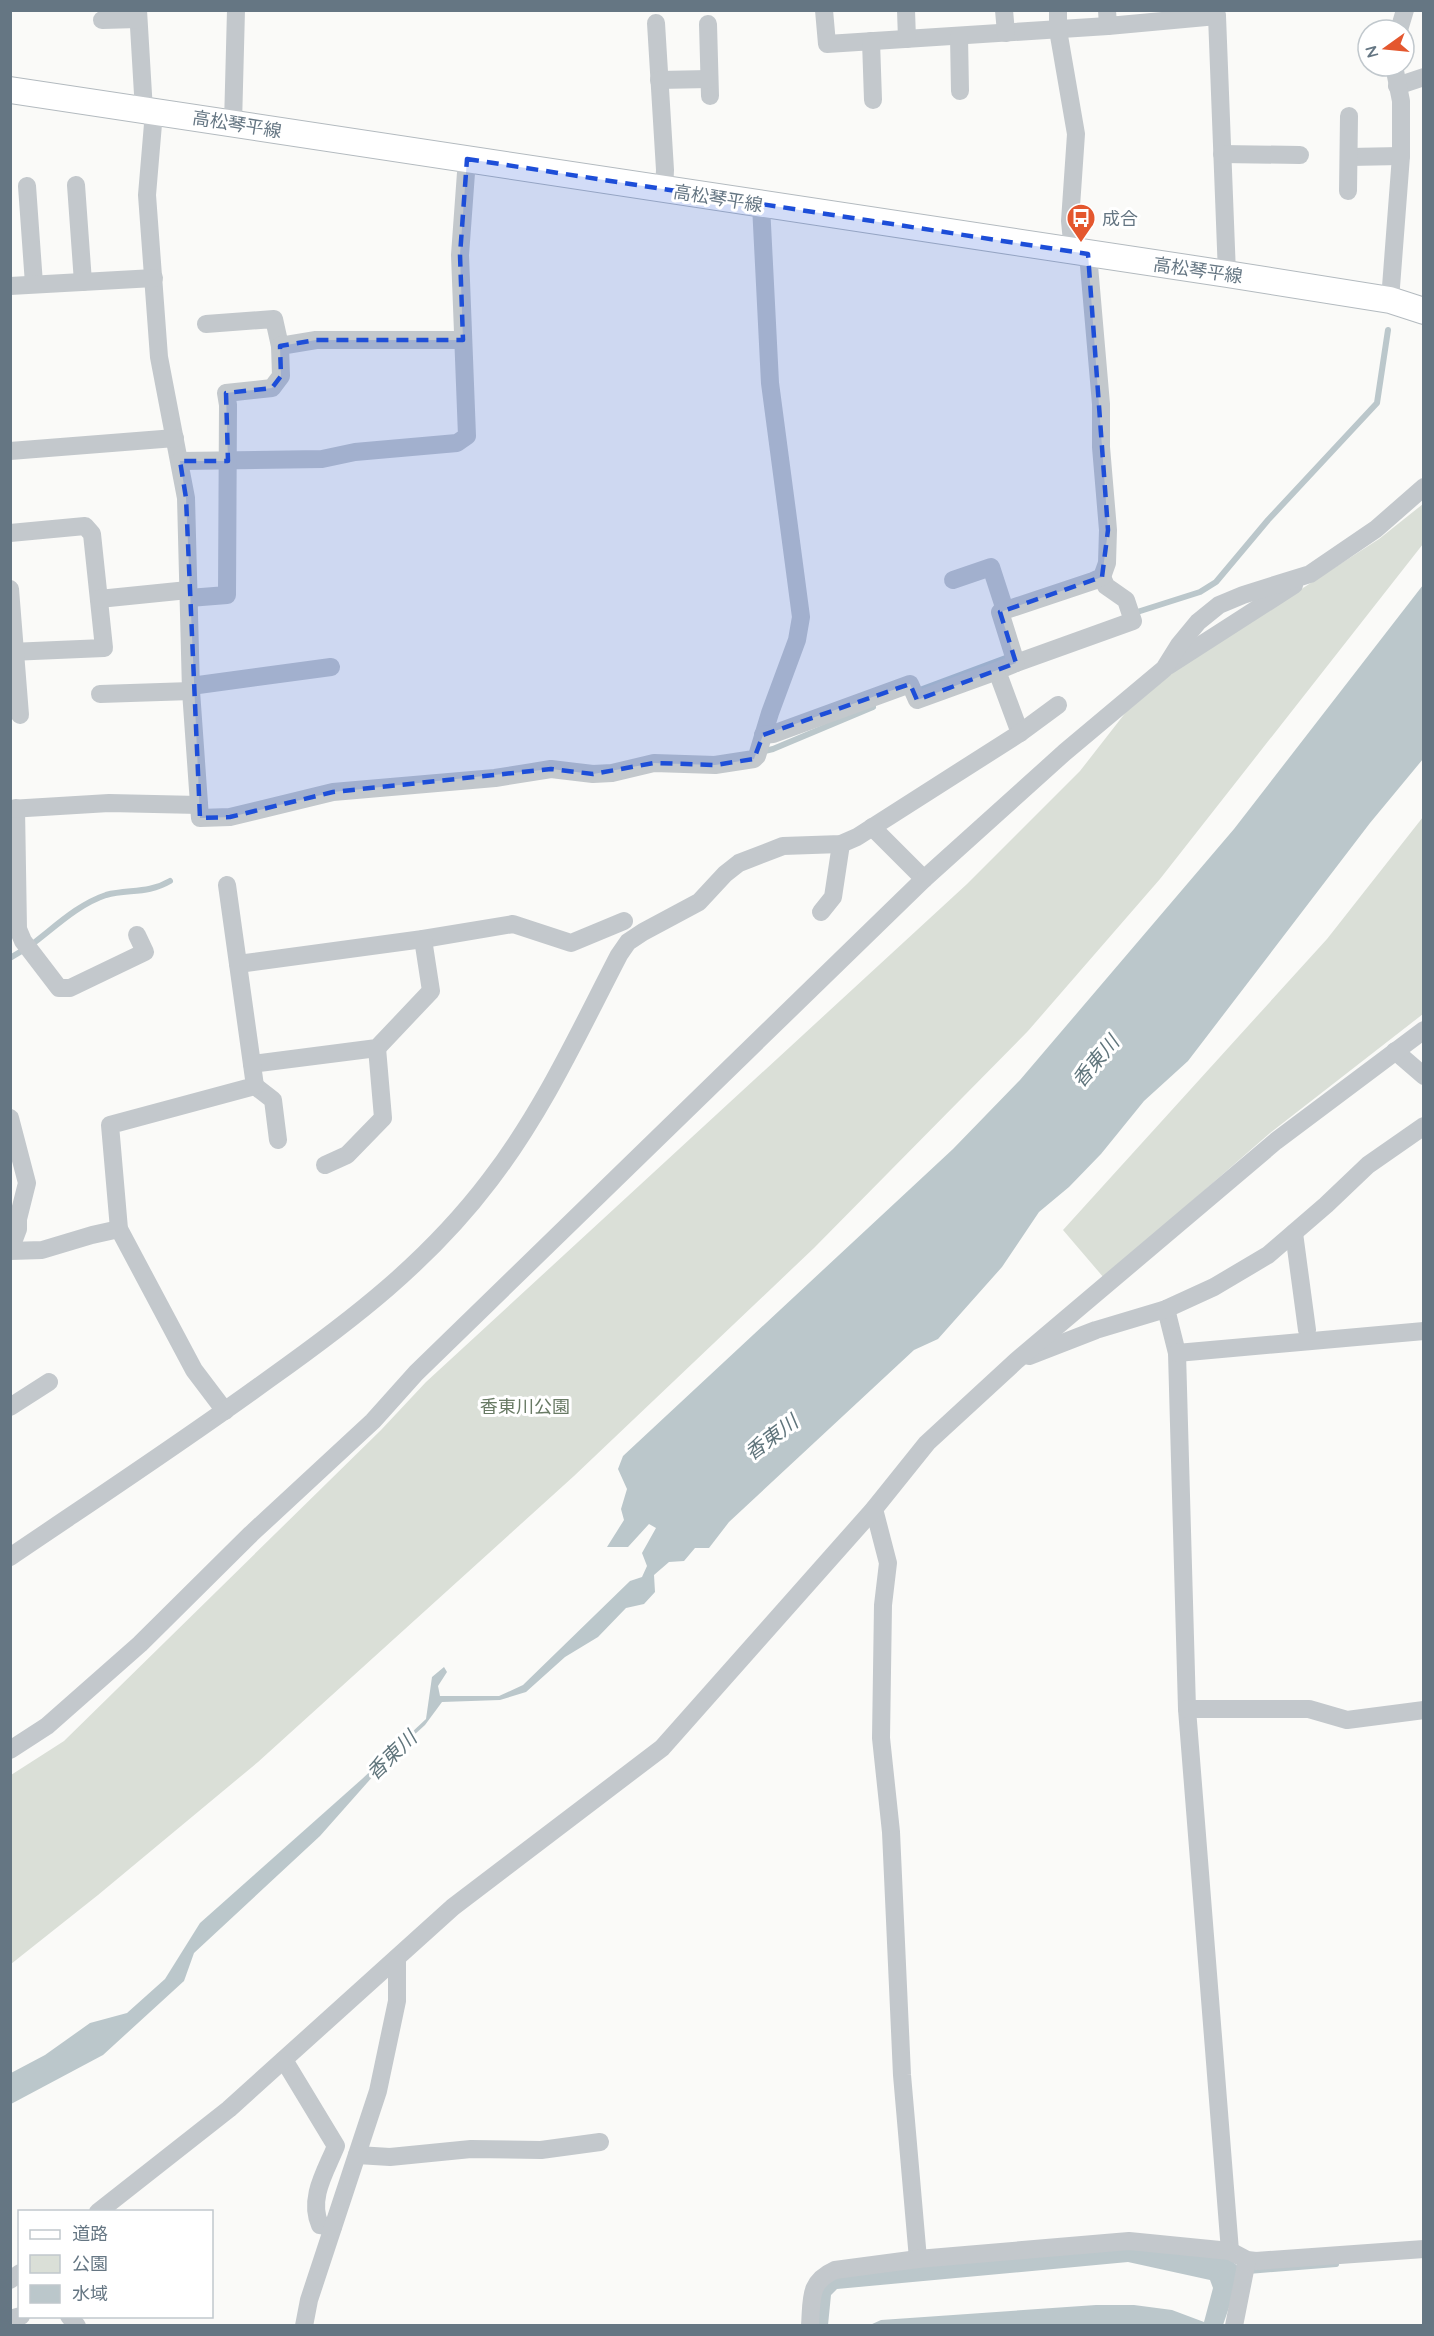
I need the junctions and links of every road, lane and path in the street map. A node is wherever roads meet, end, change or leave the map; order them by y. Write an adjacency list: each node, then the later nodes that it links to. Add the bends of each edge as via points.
1 (236, 10): 26 (street)
2 (824, 10): 16 (street, via 827,44)
3 (906, 10): 15 (street)
4 (1004, 10): 13 (street)
5 (1058, 10): 12 (street)
6 (1215, 13): 8 (street); 27 (street)
7 (138, 15): 9 (street); 24 (street)
8 (1108, 18): 12 (street)
9 (102, 20)
10 (656, 23): 19 (street)
11 (708, 24): 19 (street, via 710,87)
12 (1058, 30): 13 (street); 37 (street, via 1076,134 1070,221)
13 (1006, 33): 14 (street)
14 (959, 36): 15 (street); 22 (street)
15 (907, 39): 16 (street)
16 (871, 41): 23 (street)
17 (1424, 76): 20 (street)
18 (1396, 78): 20 (street)
19 (659, 80): 34 (street)
20 (1397, 86): 29 (street, via 1401,101)
21 (10, 90): 24 (main road, 高松琴平線)
22 (960, 92)
23 (873, 100)
24 (149, 111): 26 (main road, 高松琴平線); 39 (street, via 147,195)
25 (1349, 116): 30 (street)
26 (233, 124): 31 (main road, 高松琴平線)
27 (1222, 154): 28 (street); 38 (street)
28 (1300, 155)
29 (1401, 156): 30 (street); 43 (street)
30 (1349, 157): 35 (street)
31 (467, 159): 34 (main road, 高松琴平線); 46 (street, via 460,255)
32 (76, 184): 40 (street)
33 (27, 186): 41 (street)
34 (664, 190): 36 (main road, 高松琴平線)
35 (1348, 191)
36 (761, 205): 37 (main road, 高松琴平線); 69 (street, via 770,383 801,617 797,640)
37 (1080, 253): 38 (main road, 高松琴平線); 54 (street, via 1101,404 1108,530 1107,562)
38 (1227, 274): 43 (main road, 高松琴平線)
39 (154, 278): 40 (street); 48 (street, via 159,357)
40 (83, 282): 41 (street)
41 (34, 284): 42 (street)
42 (10, 286)
43 (1390, 300): 44 (main road, 高松琴平線)
44 (1424, 311)
45 (206, 324): 47 (street, via 274,319)
46 (463, 340): 47 (street, via 316,340); 51 (street, via 467,435 457,443 322,459)
47 (280, 346): 51 (street, via 281,376 272,388 226,393)
48 (175, 438): 49 (street); 50 (street)
49 (10, 451)
50 (180, 461): 51 (street); 57 (street, via 186,498)
51 (228, 461): 57 (street, via 227,595)
52 (1424, 487): 74 (street, via 1376,529 1310,574 1219,605 1198,622 1164,669)
53 (10, 533): 58 (street, via 86,526 92,534)
54 (1102, 577): 59 (street); 61 (street, via 1106,586 1126,600 1133,621)
55 (953, 580): 59 (street, via 990,567)
56 (10, 589): 60 (street)
57 (188, 594): 58 (street); 64 (street)
58 (99, 599): 60 (street, via 104,648)
59 (1005, 610): 61 (street, via 1000,612)
60 (13, 652): 67 (street)
61 (1014, 658): 63 (street)
62 (331, 667): 64 (street)
63 (997, 670): 68 (street); 69 (street, via 917,700 910,684 773,734)
64 (191, 688): 65 (street); 70 (street)
65 (100, 694)
66 (1058, 705): 68 (street)
67 (20, 715)
68 (1020, 733): 72 (street)
69 (760, 746): 70 (street, via 754,759 715,765 654,763 593,774 551,769 495,778 333,792 230,817 200,818)
70 (199, 805): 71 (street, via 109,803)
71 (13, 809): 78 (street, via 18,929 59,988 70,988 145,952)
72 (873, 827): 73 (street); 74 (street)
73 (841, 844): 76 (street, via 833,897); 101 (street, via 783,846 739,863 699,902 628,942 525,1131 451,1228 382,1293)
74 (924, 879): 106 (street, via 416,1373 373,1421 140,1644 47,1726)
75 (227, 885): 80 (street)
76 (821, 912)
77 (624, 921): 79 (street, via 572,943 513,924)
78 (137, 935)
79 (423, 939): 80 (street); 82 (street, via 431,991)
80 (238, 964): 84 (street)
81 (1424, 1030): 83 (street)
82 (377, 1047): 84 (street); 90 (street, via 383,1118 347,1155)
83 (1395, 1051): 85 (street); 98 (street, via 1276,1141)
84 (252, 1064): 86 (street)
85 (1424, 1076)
86 (255, 1086): 89 (street, via 273,1100); 91 (street, via 111,1125)
87 (10, 1118): 93 (street, via 27,1184)
88 (1424, 1126): 92 (street, via 1368,1165)
89 (278, 1140)
90 (325, 1165)
91 (119, 1229): 93 (street, via 42,1250); 101 (street, via 194,1370)
92 (1294, 1233): 94 (street, via 1268,1255); 95 (street)
93 (10, 1251)
94 (1166, 1310): 97 (street); 98 (street, via 1096,1330)
95 (1307, 1329)
96 (1424, 1331): 97 (street)
97 (1177, 1353): 104 (street)
98 (1016, 1361): 102 (street, via 927,1443)
99 (49, 1382): 100 (street)
100 (10, 1407)
101 (225, 1412): 103 (street)
102 (874, 1509): 107 (street, via 662,1748 453,1907); 115 (street, via 888,1563 883,1605 881,1738 891,1832 902,2075)
103 (10, 1557)
104 (1187, 1710): 105 (street, via 1309,1708 1347,1720); 114 (street)
105 (1424, 1710)
106 (10, 1750)
107 (397, 1958): 108 (street); 110 (street, via 397,2001 378,2091)
108 (284, 2060): 111 (street, via 229,2109); 112 (street, via 336,2146 315,2198 320,2224)
109 (600, 2142): 110 (street, via 541,2150)
110 (357, 2155): 112 (street)
111 (99, 2210)
112 (333, 2227): 117 (street)
113 (1424, 2249): 116 (street, via 1281,2260)
114 (1230, 2251): 115 (street, via 1129,2241); 116 (street)
115 (918, 2259): 118 (street, via 823,2275 815,2283)
116 (1246, 2267): 119 (street)
117 (304, 2325)
118 (810, 2325)
119 (1234, 2325)

